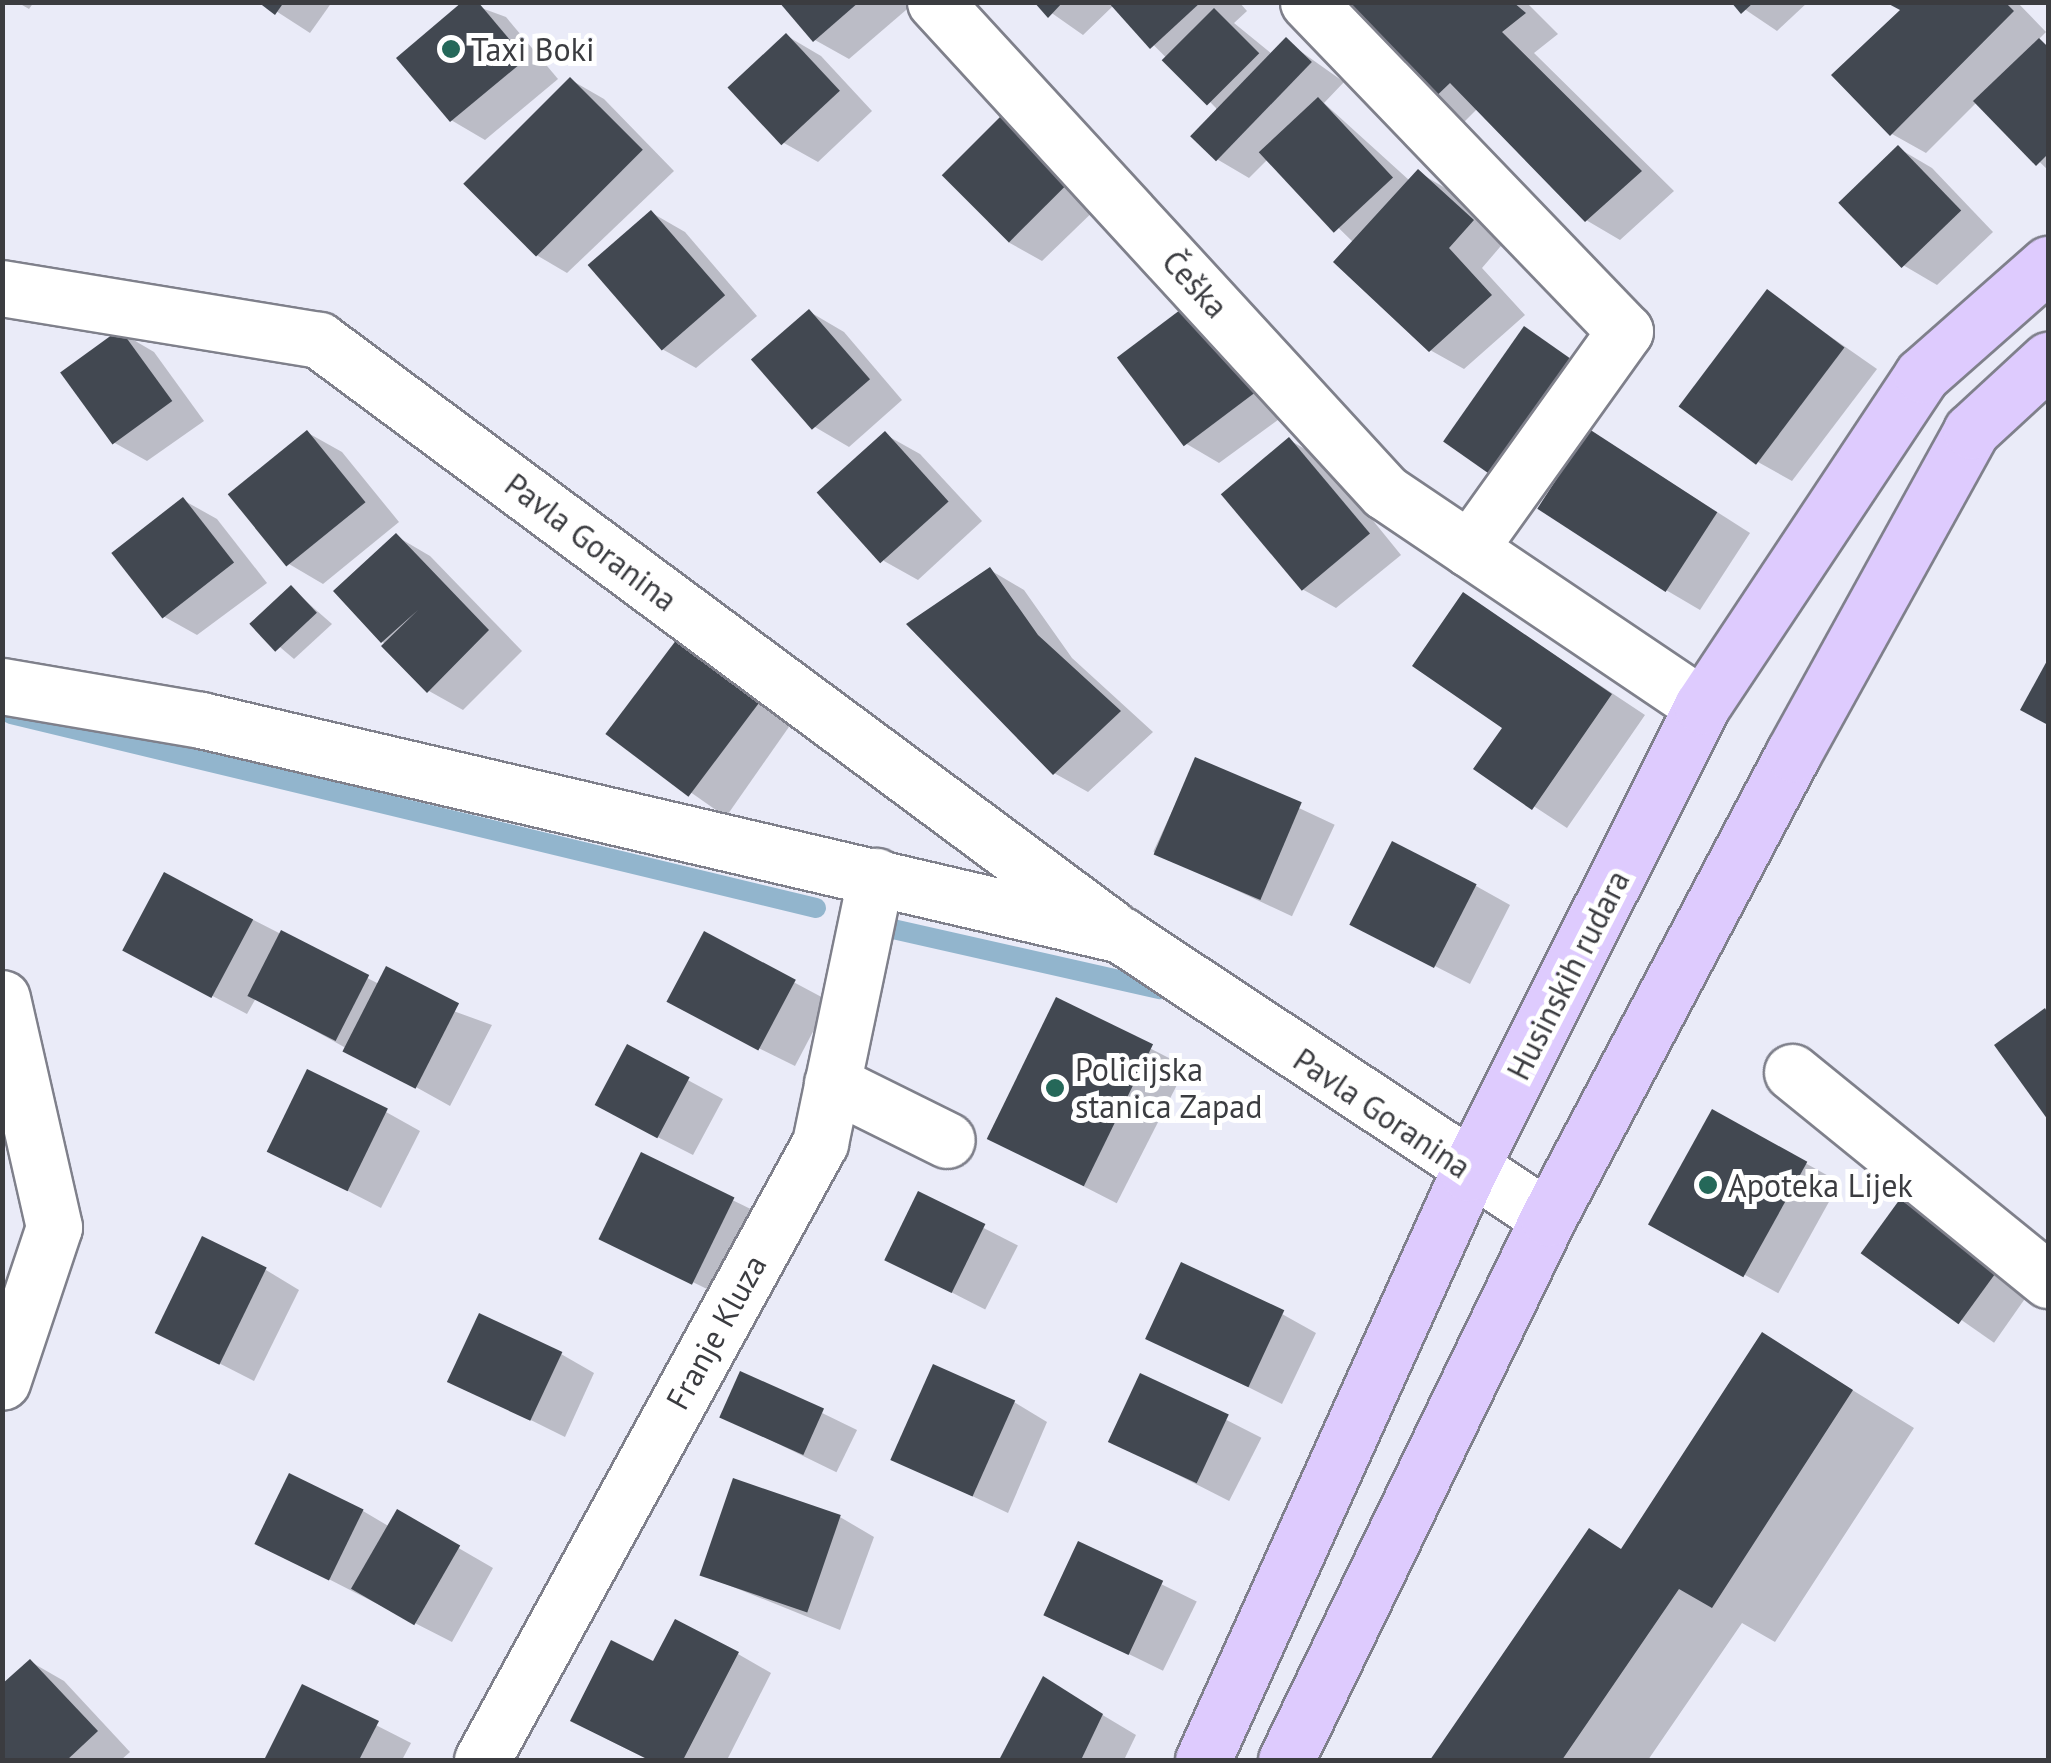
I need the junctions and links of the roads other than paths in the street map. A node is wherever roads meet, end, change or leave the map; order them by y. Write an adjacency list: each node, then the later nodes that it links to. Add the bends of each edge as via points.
1 (936, 2): 6 (street, Češka, via 1385,492)
2 (1308, 2): 6 (street, via 1624,331)
3 (2048, 264): 8 (main road, Husinskih rudara, via 1922,376)
4 (2, 288): 10 (street, Pavla Goranina, via 320,340)
5 (2048, 360): 16 (main road, via 1971,431)
6 (1469, 549): 8 (street, Češka)
7 (2, 686): 9 (street, Pavla Goranina, via 201,720)
8 (1702, 706): 15 (main road, Husinskih rudara)
9 (876, 876): 10 (street, Pavla Goranina); 13 (street, Franje Kluza)
10 (1121, 934): 15 (street, Pavla Goranina)
11 (2, 998): 18 (street, via 54,1227)
12 (1792, 1072): 17 (street)
13 (832, 1083): 14 (street); 19 (street, Franje Kluza, via 820,1142)
14 (947, 1140)
15 (1468, 1173): 16 (street, Pavla Goranina); 20 (main road, Husinskih rudara)
16 (1548, 1218): 21 (main road)
17 (2048, 1280)
18 (2, 1382)
19 (482, 1760)
20 (1204, 1760)
21 (1286, 1760)

